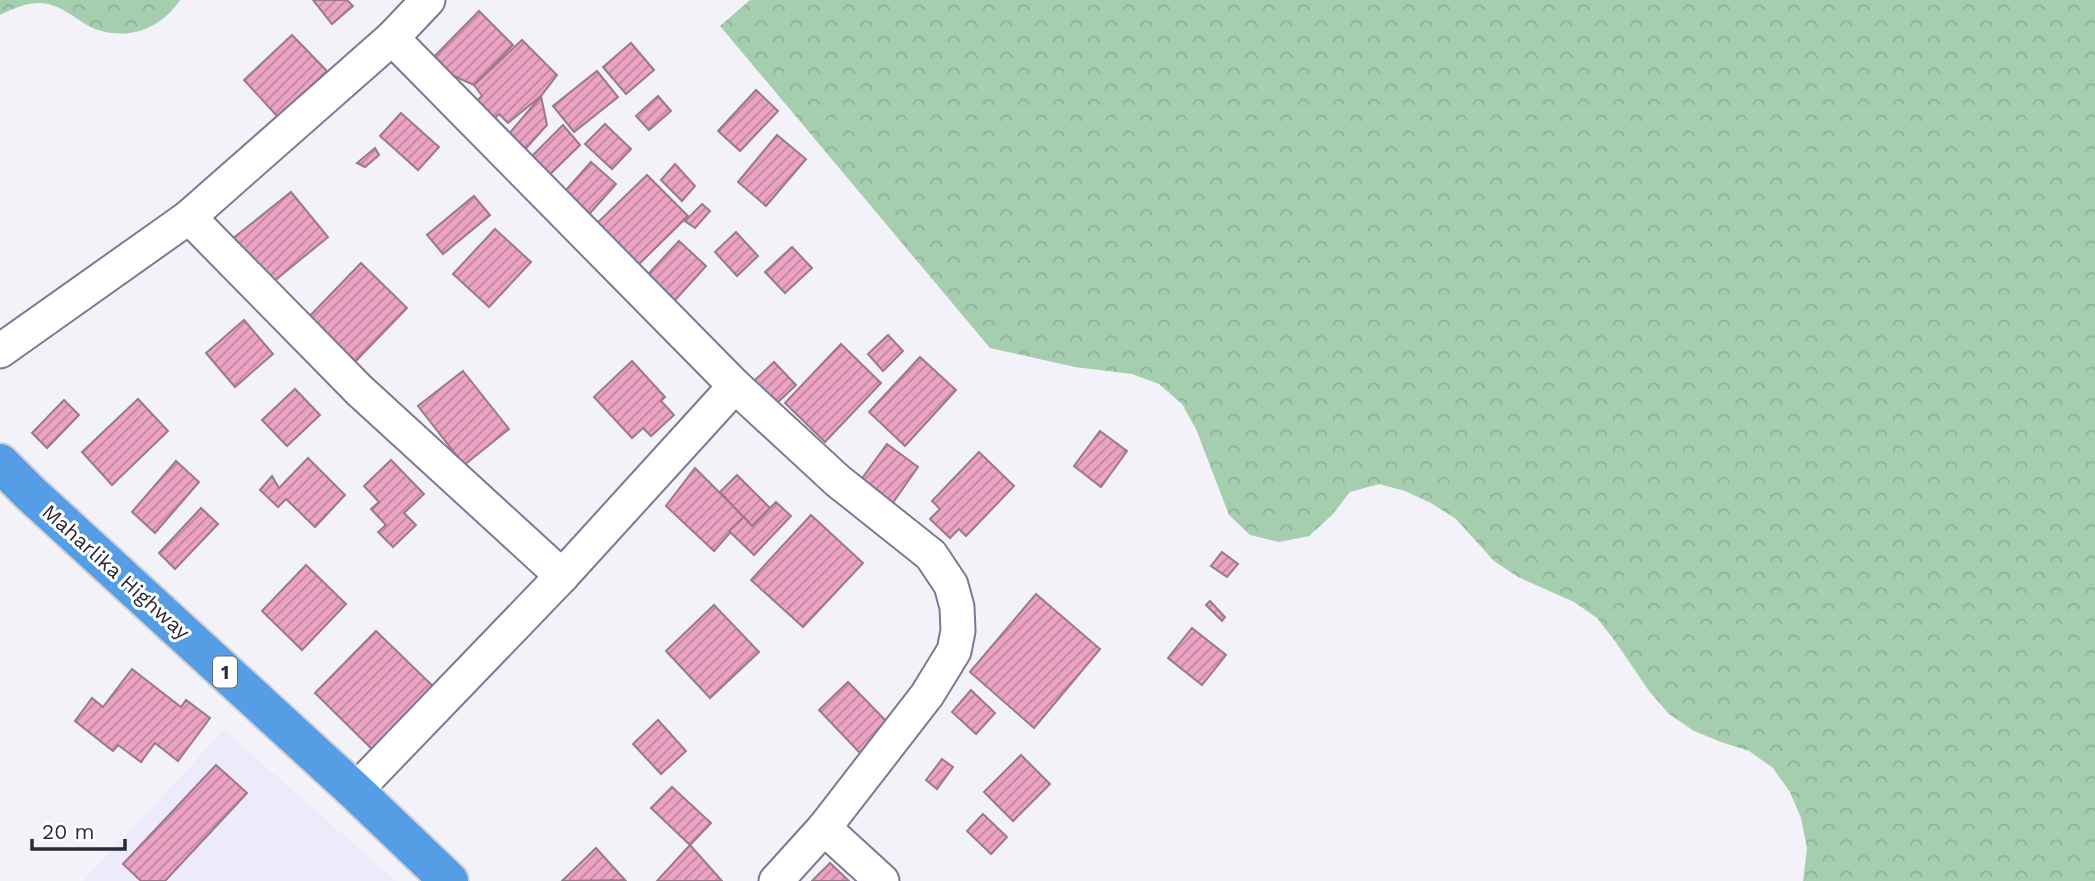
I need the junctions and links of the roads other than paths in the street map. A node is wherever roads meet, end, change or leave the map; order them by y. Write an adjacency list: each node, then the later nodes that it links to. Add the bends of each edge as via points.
1 (428, 0): 2 (street)
2 (392, 38): 3 (street); 5 (street)
3 (189, 217): 4 (street); 7 (street, via 359,390)
4 (0, 351)
5 (735, 386): 7 (street); 9 (street, via 838,481 931,555 951,585 957,607 954,652 927,695)
6 (0, 463): 8 (highway, Maharlika Highway / 1)
7 (562, 576): 8 (street)
8 (355, 791): 10 (highway, Maharlika Highway / 1)
9 (824, 828): 11 (street); 12 (street)
10 (449, 881)
11 (776, 881)
12 (882, 881)

